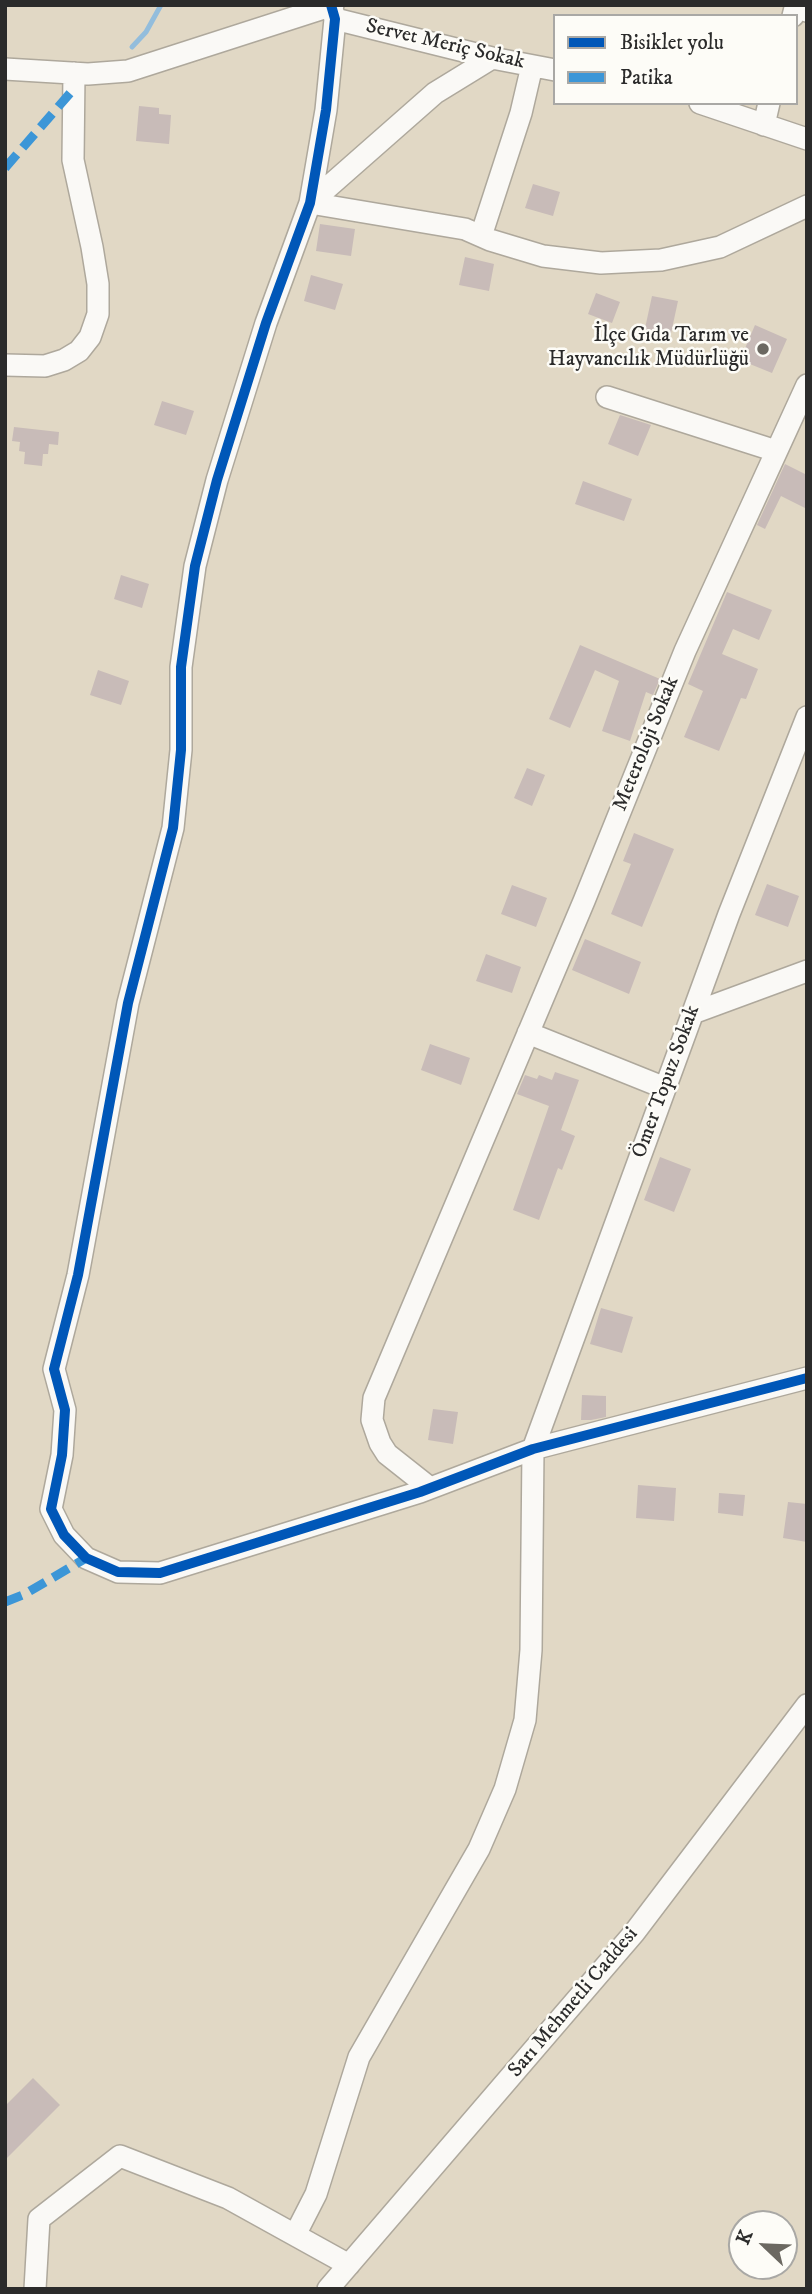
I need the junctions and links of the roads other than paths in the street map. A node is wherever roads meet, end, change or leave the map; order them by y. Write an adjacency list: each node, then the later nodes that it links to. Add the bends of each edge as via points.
1 (333, 9): 4 (street, Servet Meriç Sokak); 8 (street, via 128,71); 13 (street, via 326,110)
2 (807, 11): 3 (street, via 795,8)
3 (794, 14)
4 (492, 58): 5 (street, Servet Meriç Sokak); 13 (street, via 435,93)
5 (532, 65): 7 (street, Servet Meriç Sokak); 15 (street)
6 (5, 69): 8 (street)
7 (553, 70)
8 (81, 73): 16 (street, via 74,160 98,284 98,314 90,337 64,360 45,366)
9 (706, 105): 11 (street)
10 (769, 105): 11 (street)
11 (764, 125): 12 (street)
12 (807, 139)
13 (310, 203): 15 (street, via 453,226); 27 (street, via 266,323 195,566 181,667 181,750 173,828 128,1003 78,1275 54,1369 65,1410 51,1509 64,1535 86,1558 118,1572 160,1573)
14 (807, 206): 15 (street, via 720,247 631,263 571,260)
15 (481, 236)
16 (5, 365)
17 (807, 385): 19 (street, Meteroloji Sokak)
18 (607, 397): 19 (street)
19 (776, 451): 23 (street, Meteroloji Sokak, via 685,651)
20 (807, 717): 22 (street, Ömer Topuz Sokak)
21 (807, 971): 22 (street)
22 (693, 1013): 24 (street, Ömer Topuz Sokak)
23 (528, 1033): 24 (street); 27 (street, Meteroloji Sokak, via 374,1398 373,1420 380,1444)
24 (664, 1088): 26 (street, Ömer Topuz Sokak)
25 (807, 1378): 26 (street)
26 (533, 1450): 27 (street); 29 (street, Ömer Topuz Sokak, via 530,1662 524,1720 506,1789 479,1849 359,2057 316,2194)
27 (430, 1488)
28 (807, 1705): 30 (street, Sarı Mehmetli Caddesi, via 634,1933)
29 (295, 2235): 30 (street); 31 (street, via 228,2198 120,2156 39,2219)
30 (349, 2264): 32 (street, Sarı Mehmetli Caddesi)
31 (35, 2289)
32 (328, 2289)

